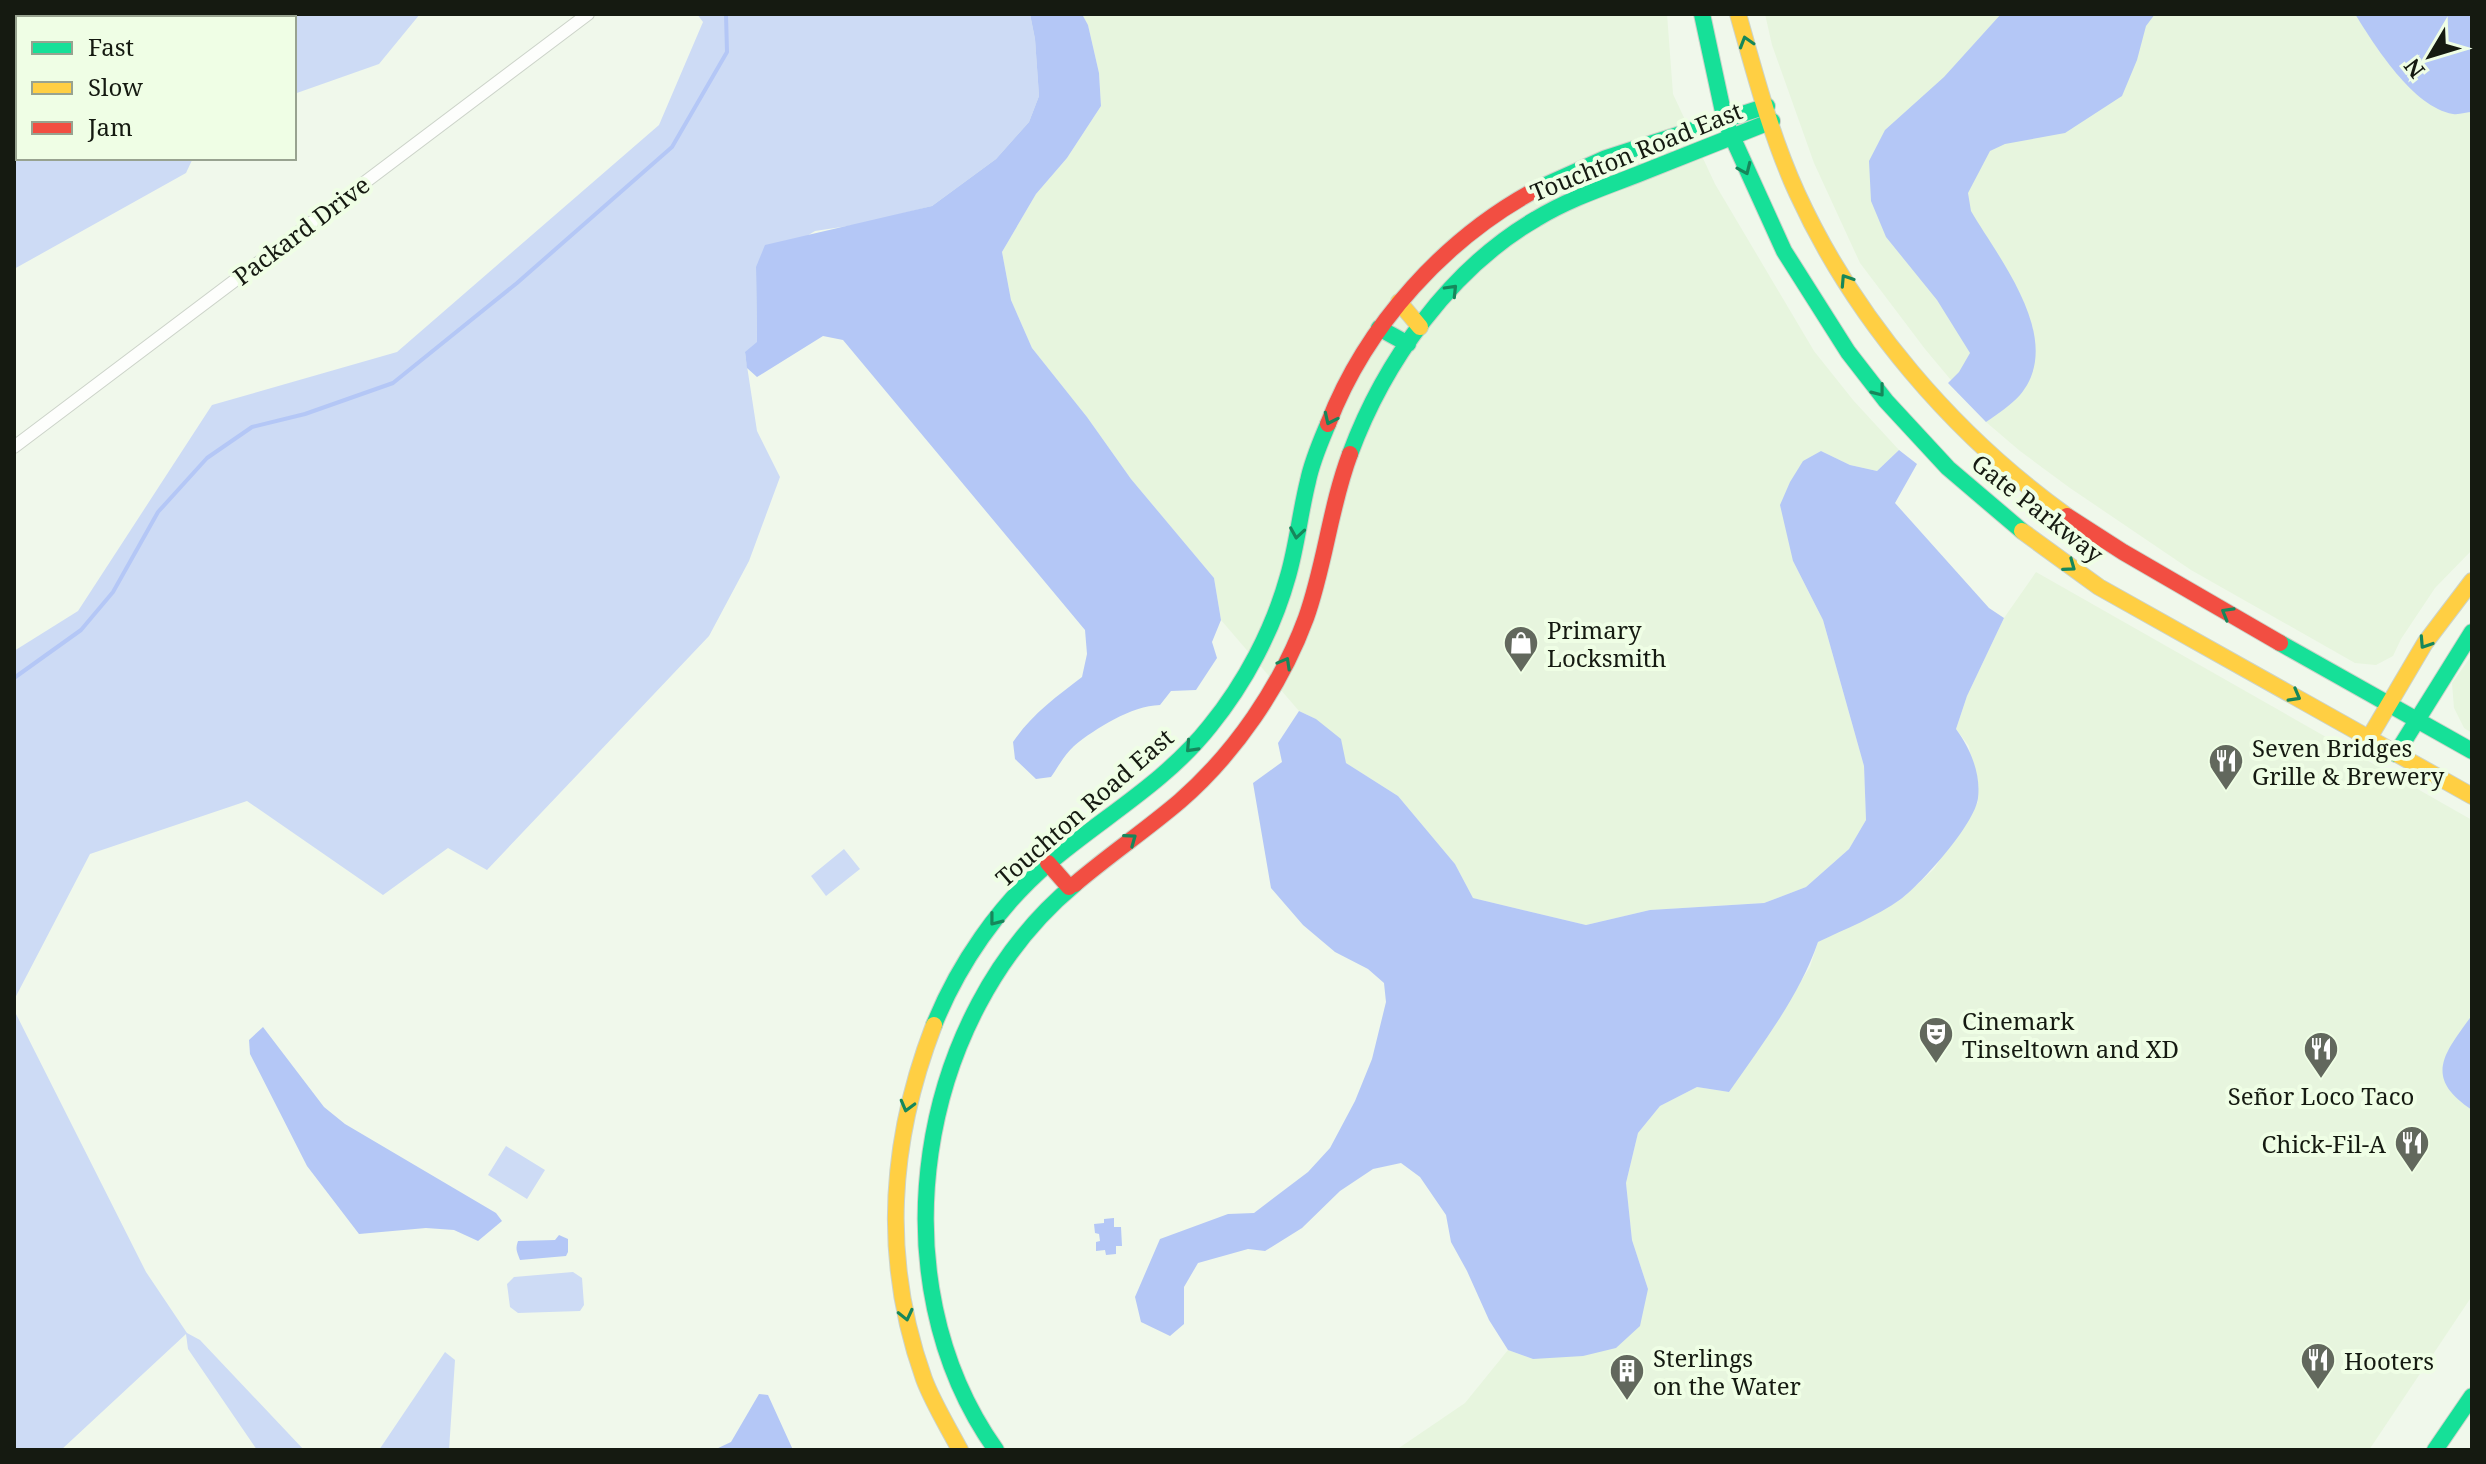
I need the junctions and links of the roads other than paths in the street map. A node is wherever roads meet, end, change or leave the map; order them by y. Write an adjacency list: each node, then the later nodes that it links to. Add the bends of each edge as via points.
1 (588, 14): 11 (street, Packard Drive)
2 (1702, 14): 5 (main road, Gate Parkway)
3 (1738, 14): 4 (main road, Gate Parkway, one-way to 3)
4 (1769, 114): 5 (main road, Touchton Road East); 6 (main road, Touchton Road East); 16 (main road, Gate Parkway, one-way to 4, via 2126,555 1997,459 1932,395 1844,278 1806,212)
5 (1725, 121): 6 (main road, Gate Parkway); 7 (main road, Touchton Road East, via 1584,166 1528,193 1440,258)
6 (1731, 138): 8 (main road, Touchton Road East, one-way to 6, via 1487,256 1539,215); 18 (main road, Gate Parkway, one-way to 18, via 1784,251 1845,348 1948,468 2003,517 2099,587)
7 (1399, 302): 8 (main road); 9 (main road, Touchton Road East)
8 (1420, 327): 10 (main road, Touchton Road East)
9 (1379, 328): 10 (main road); 12 (main road, Touchton Road East, one-way to 12, via 1321,438)
10 (1408, 344): 13 (main road, Touchton Road East, via 1359,427)
11 (14, 447)
12 (1292, 561): 13 (main road); 22 (main road, Touchton Road East, one-way to 22, via 1267,632 1205,733 1153,785)
13 (1323, 565): 23 (main road, Touchton Road East, one-way to 13, via 1183,798 1243,733 1292,651)
14 (2472, 581): 16 (main road, one-way to 16, via 2436,626)
15 (2472, 632): 17 (main road)
16 (2389, 705): 17 (main road, Gate Parkway); 18 (main road)
17 (2416, 721): 19 (main road, Gate Parkway); 20 (main road)
18 (2369, 738): 20 (main road, Gate Parkway)
19 (2472, 751)
20 (2396, 754): 21 (main road, Gate Parkway)
21 (2472, 796)
22 (1048, 863): 23 (main road); 25 (main road, Touchton Road East, one-way to 25, via 995,918 935,1016 903,1116)
23 (1069, 887): 24 (main road, Touchton Road East, via 1016,944 959,1043 938,1107)
24 (924, 1209): 25 (main road); 27 (main road, Touchton Road East)
25 (895, 1210): 26 (main road, Touchton Road East)
26 (895, 1238): 27 (main road); 29 (main road, Touchton Road East, one-way to 29, via 912,1341)
27 (924, 1240): 30 (main road, Touchton Road East, via 936,1315 955,1376)
28 (2472, 1396): 31 (main road)
29 (960, 1450)
30 (996, 1450)
31 (2435, 1450)

